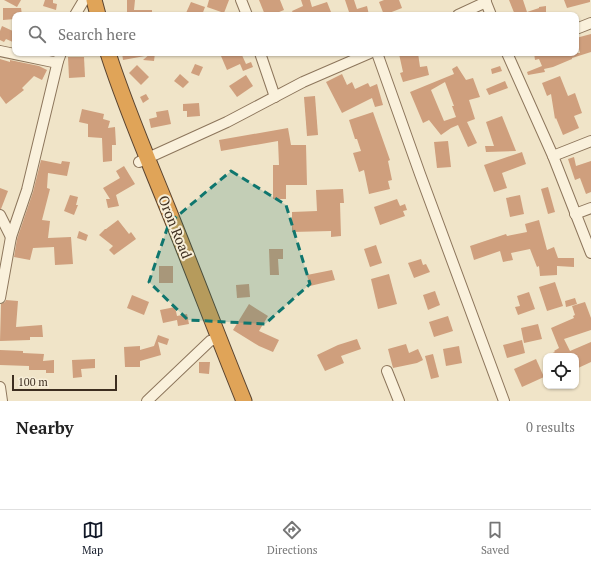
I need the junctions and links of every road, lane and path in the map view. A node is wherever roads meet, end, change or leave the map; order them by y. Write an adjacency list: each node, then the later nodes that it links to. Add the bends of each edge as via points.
1 (85, 0): 5 (street); 6 (highway)
2 (94, 0): 7 (highway)
3 (241, 0): 8 (street)
4 (486, 1): 9 (street); 10 (street)
5 (77, 12)
6 (88, 12)
7 (97, 12)
8 (245, 12)
9 (464, 12)
10 (490, 12)
11 (591, 23): 12 (street)
12 (579, 28)
13 (0, 51): 14 (street)
14 (12, 53)
15 (24, 56): 22 (street, via 53,62)
16 (100, 56): 26 (highway, Oron Road, via 108,83)
17 (109, 56): 26 (highway, Oron Road)
18 (261, 56): 23 (street)
19 (363, 56): 23 (street, via 303,82)
20 (378, 56): 36 (street)
21 (510, 56): 25 (street)
22 (59, 57): 30 (street, via 27,190)
23 (275, 98): 26 (street)
24 (591, 141): 25 (street)
25 (553, 156): 28 (street)
26 (143, 160): 33 (highway, Oron Road, via 159,210)
27 (591, 208): 28 (street)
28 (575, 214): 31 (street)
29 (2, 221): 30 (street)
30 (11, 237): 32 (street)
31 (591, 253)
32 (0, 298)
33 (214, 339): 38 (street); 39 (highway, Oron Road); 40 (highway, Oron Road)
34 (387, 371): 41 (street)
35 (0, 387): 37 (street)
36 (502, 400)
37 (2, 401)
38 (147, 401)
39 (234, 401)
40 (244, 401)
41 (399, 401)

